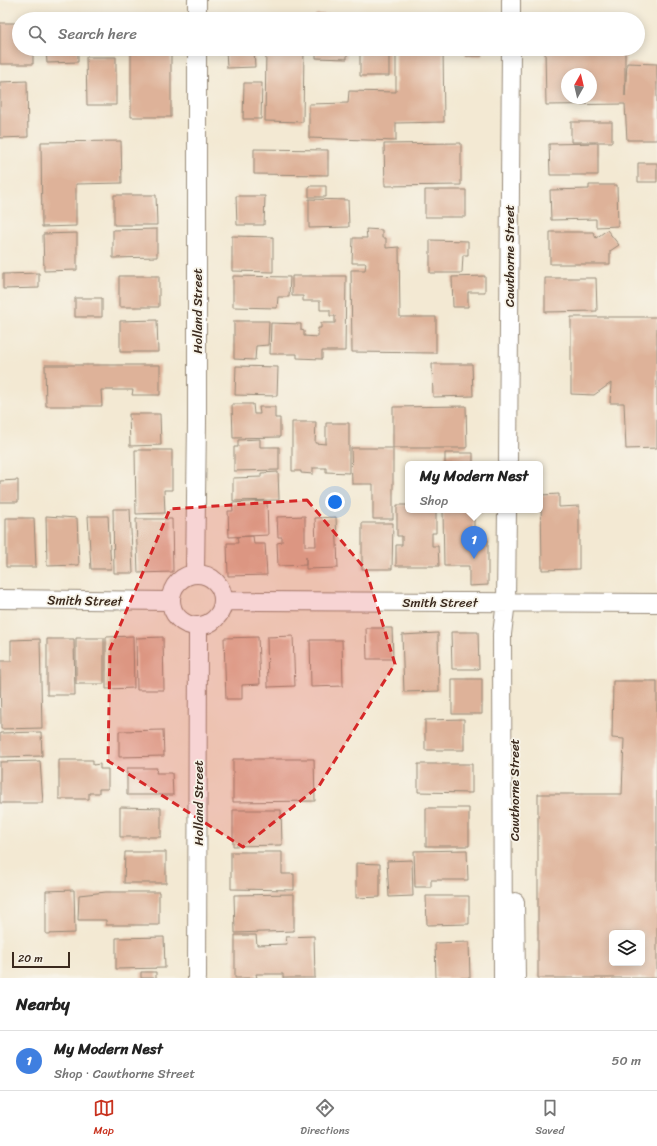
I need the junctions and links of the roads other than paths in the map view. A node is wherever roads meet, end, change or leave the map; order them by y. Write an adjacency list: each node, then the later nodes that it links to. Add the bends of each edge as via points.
1 (197, 0): 3 (street)
2 (511, 0): 4 (street)
3 (197, 12)
4 (511, 12)
5 (197, 56): 9 (street, Holland Street)
6 (511, 56): 7 (street, Cawthorne Street)
7 (508, 461)
8 (507, 513): 13 (street, Cawthorne Street)
9 (196, 573): 11 (street, via 182,577 173,588); 12 (street, via 210,577 220,587)
10 (0, 599): 11 (street, Smith Street)
11 (170, 601): 15 (street, via 174,614 184,624)
12 (224, 601): 13 (street, Smith Street); 15 (street, via 220,614 211,623)
13 (506, 602): 14 (street, Smith Street); 17 (street, Cawthorne Street, via 502,634); 18 (street, Cawthorne Street, via 513,634)
14 (657, 603)
15 (198, 627): 16 (street, Holland Street)
16 (197, 978)
17 (503, 978)
18 (516, 978)

